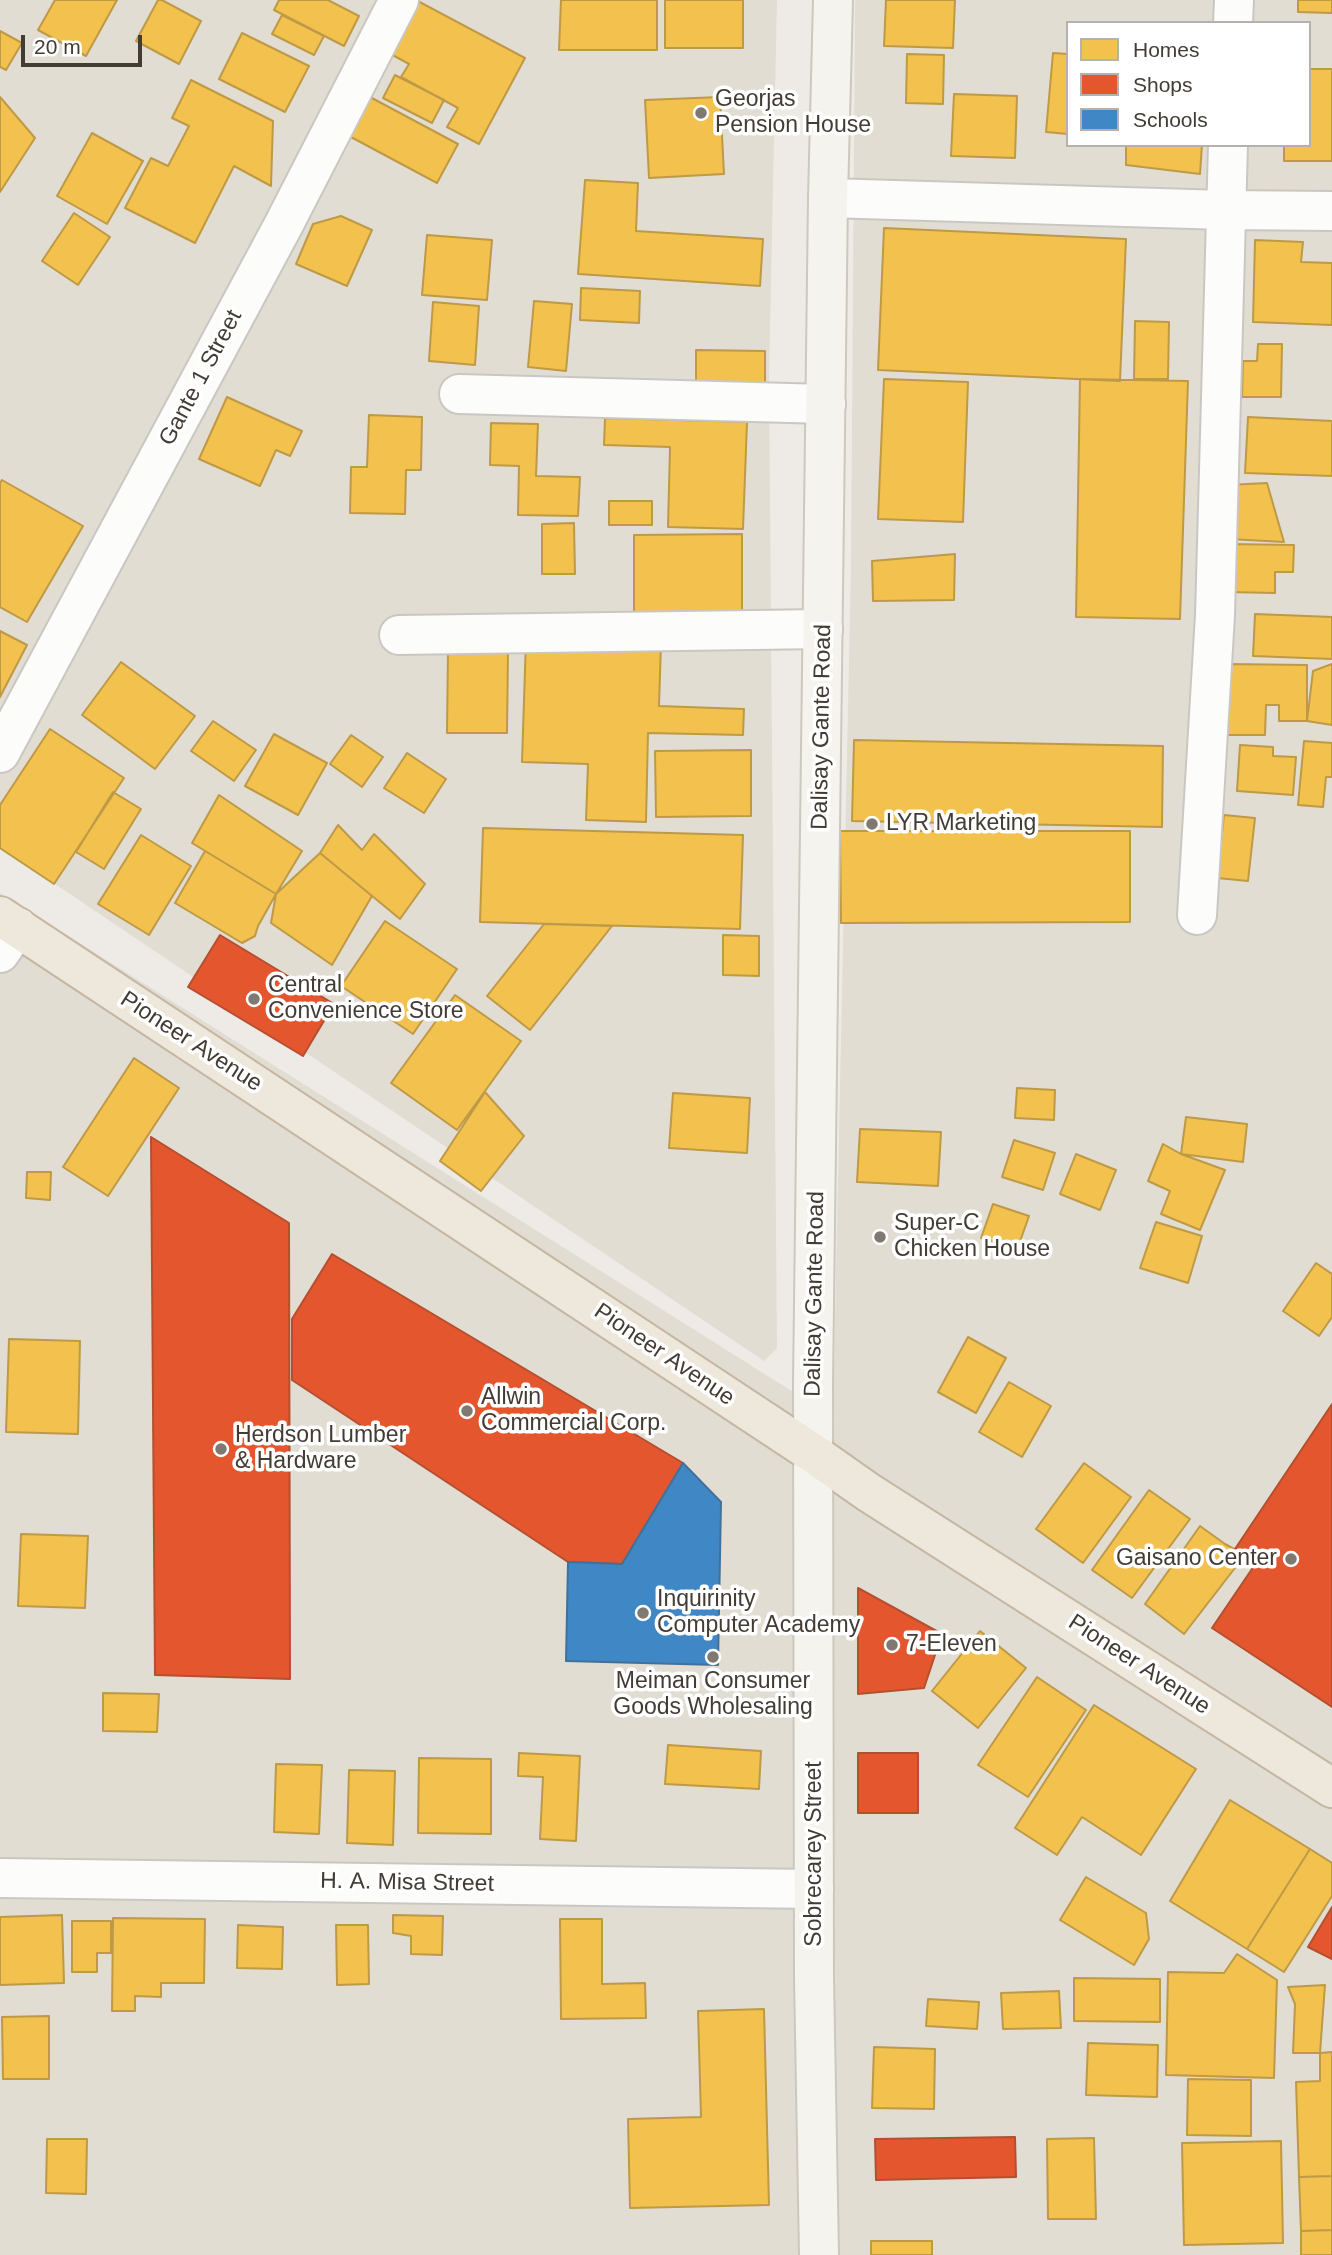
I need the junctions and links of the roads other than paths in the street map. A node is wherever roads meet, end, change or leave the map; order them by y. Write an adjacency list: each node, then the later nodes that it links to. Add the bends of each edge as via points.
1 (399, 0): 13 (street, Gante 1 Street)
2 (833, 0): 6 (main road, Dalisay Gante Road)
3 (1234, 0): 4 (street)
4 (1233, 21)
5 (1228, 147): 7 (street)
6 (828, 198): 7 (street); 10 (main road, Dalisay Gante Road)
7 (1225, 210): 8 (street); 14 (street, via 1215,615)
8 (1332, 211)
9 (459, 394): 10 (street)
10 (826, 404): 11 (main road, Dalisay Gante Road)
11 (823, 629): 12 (street); 16 (main road, Dalisay Gante Road)
12 (399, 635)
13 (0, 754)
14 (1197, 915)
15 (6, 932): 16 (highway, Pioneer Avenue)
16 (814, 1454): 17 (highway, Pioneer Avenue); 19 (main road, Sobrecarey Street)
17 (1332, 1788)
18 (0, 1878): 19 (street, H. A. Misa Street)
19 (814, 1889): 20 (main road, Sobrecarey Street)
20 (819, 2255)

